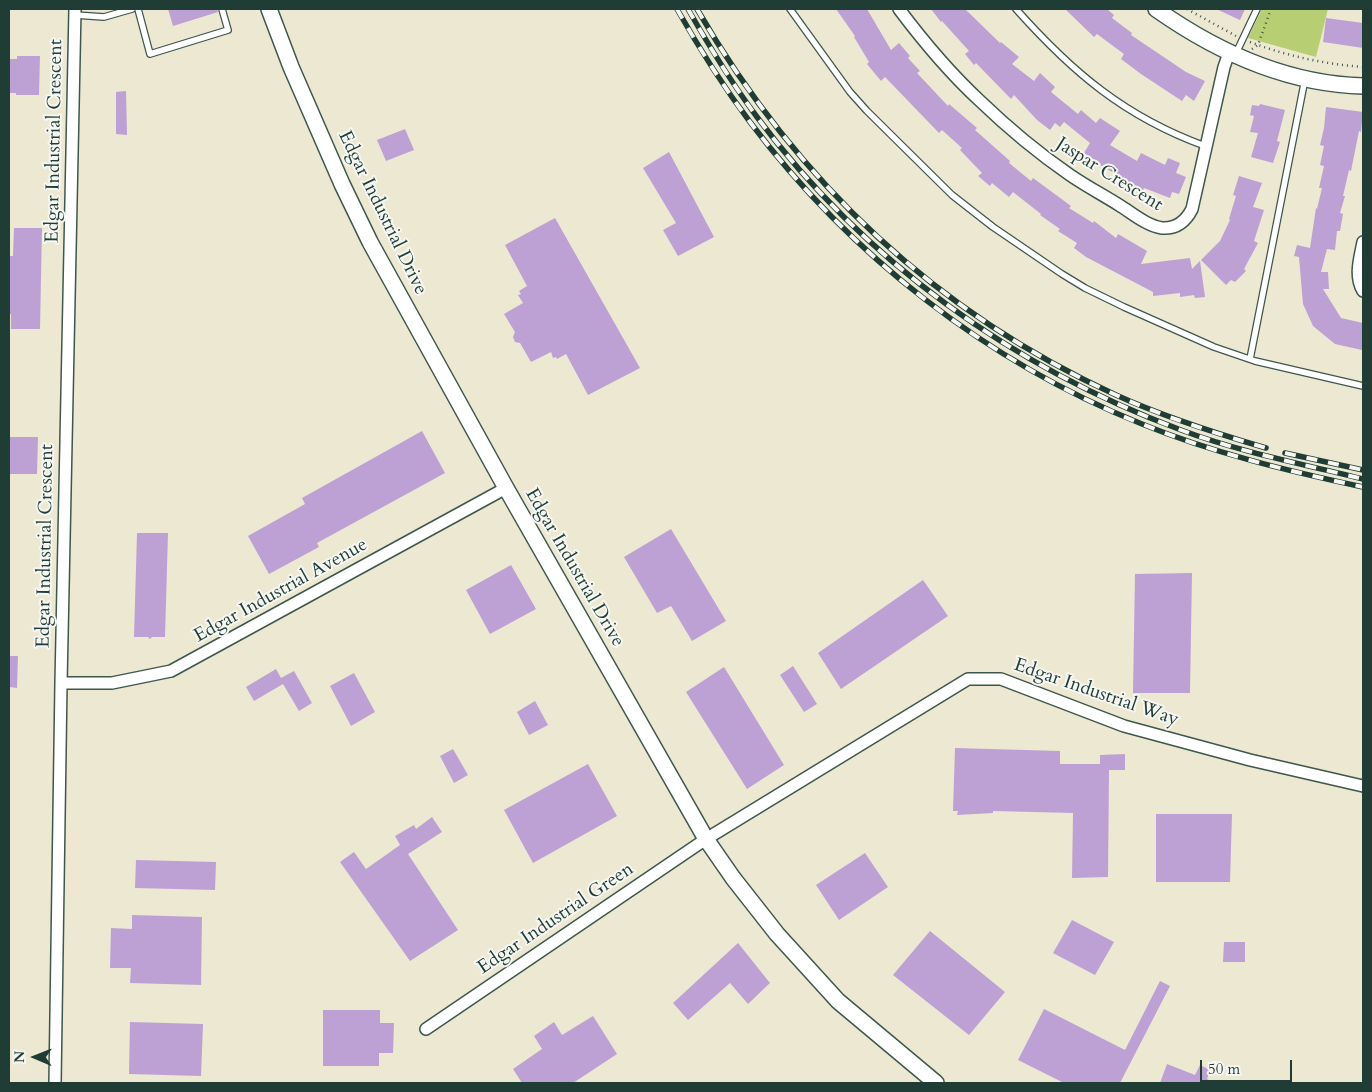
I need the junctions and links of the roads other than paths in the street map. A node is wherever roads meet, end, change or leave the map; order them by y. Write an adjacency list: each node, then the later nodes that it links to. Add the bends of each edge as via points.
1 (132, 9): 10 (lane, via 104,17)
2 (138, 9): 3 (lane, via 150,54 228,30)
3 (222, 9)
4 (269, 9): 19 (street, Edgar Industrial Drive, via 342,184 370,242)
5 (790, 9): 17 (lane, via 850,92 964,205 1085,288 1214,347)
6 (899, 9): 14 (street, Jaspar Crescent, via 950,71 1016,133 1070,175 1153,226 1174,227 1189,216)
7 (1016, 9): 14 (lane, via 1072,67 1115,102 1178,136)
8 (1156, 9): 11 (street)
9 (1257, 9): 11 (lane, via 1238,49)
10 (75, 12): 20 (street, Edgar Industrial Crescent)
11 (1229, 53): 12 (street); 14 (street, Jaspar Crescent)
12 (1305, 79): 13 (street); 17 (lane)
13 (1363, 86)
14 (1205, 146)
15 (1363, 242): 16 (street, via 1358,275)
16 (1363, 291)
17 (1250, 359): 18 (lane)
18 (1363, 386)
19 (506, 488): 20 (street, Edgar Industrial Avenue, via 171,671 112,683); 22 (street, Edgar Industrial Drive)
20 (61, 683): 24 (street, Edgar Industrial Crescent)
21 (1363, 786): 22 (street, Edgar Industrial Way, via 1124,726 1001,679 968,679)
22 (706, 839): 23 (street, Edgar Industrial Green); 25 (street, Edgar Industrial Drive, via 777,934 838,1001)
23 (426, 1029)
24 (55, 1083)
25 (936, 1083)

